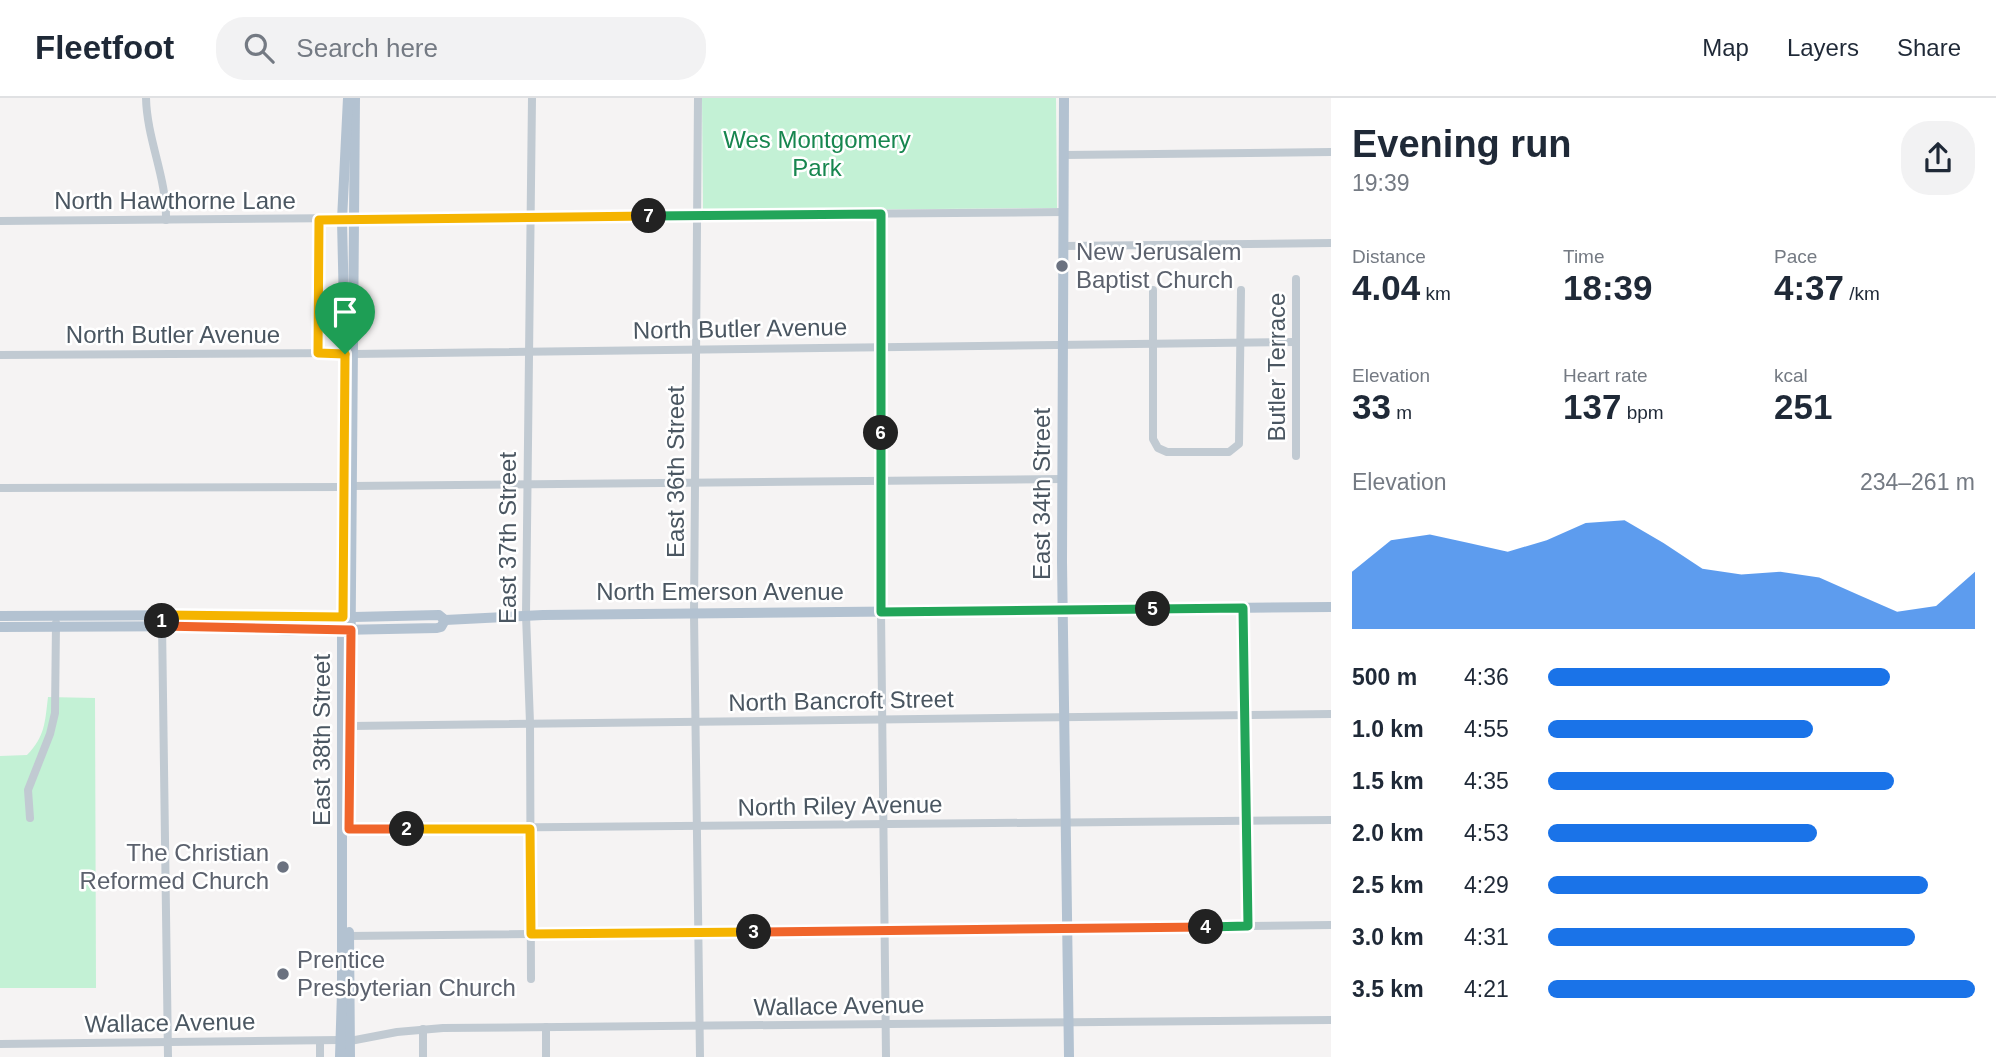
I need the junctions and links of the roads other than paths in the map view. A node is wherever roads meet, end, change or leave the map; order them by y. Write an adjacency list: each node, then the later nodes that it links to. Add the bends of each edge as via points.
1 (146, 98): 13 (street, via 149,131 164,185)
2 (348, 98): 15 (main road, East 38th Street)
3 (355, 98): 16 (main road, East 38th Street)
4 (532, 98): 12 (street, East 37th Street)
5 (698, 98): 11 (street, East 36th Street)
6 (1064, 98): 8 (main road, East 34th Street)
7 (1331, 152): 8 (street)
8 (1064, 155): 9 (main road, East 34th Street)
9 (1063, 212): 10 (street, North Hawthorne Lane); 19 (main road, East 34th Street)
10 (881, 214): 11 (street, North Hawthorne Lane); 27 (street)
11 (697, 215): 12 (street, North Hawthorne Lane); 28 (street, East 36th Street)
12 (531, 218): 16 (street, North Hawthorne Lane); 29 (street, East 37th Street)
13 (166, 220): 14 (street, North Hawthorne Lane); 17 (street, North Hawthorne Lane)
14 (319, 220): 15 (street, North Hawthorne Lane); 30 (street)
15 (342, 220): 16 (street, North Hawthorne Lane); 31 (main road, East 38th Street)
16 (355, 220): 31 (main road, East 38th Street)
17 (0, 221)
18 (1331, 243): 19 (street)
19 (1063, 246): 25 (main road, East 34th Street)
20 (1296, 279): 23 (street, Butler Terrace)
21 (1153, 290): 26 (street)
22 (1241, 290): 24 (street)
23 (1296, 342): 24 (street, North Butler Avenue); 33 (street, Butler Terrace)
24 (1242, 343): 26 (street, North Butler Avenue); 26 (street, via 1241,439 1227,452 1167,453 1157,447 1153,439)
25 (1063, 345): 26 (street, North Butler Avenue); 27 (street, North Butler Avenue); 34 (main road, East 34th Street)
26 (1153, 345)
27 (881, 347): 28 (street, North Butler Avenue); 35 (street)
28 (696, 349): 29 (street, North Butler Avenue); 36 (street, East 36th Street)
29 (530, 351): 31 (street, North Butler Avenue); 37 (street, East 37th Street)
30 (318, 353): 31 (street, North Butler Avenue); 32 (street, North Butler Avenue)
31 (349, 354): 38 (main road, East 38th Street)
32 (0, 355)
33 (1296, 456)
34 (1062, 479): 35 (street); 42 (main road, East 34th Street)
35 (881, 481): 36 (street); 43 (street)
36 (695, 483): 37 (street); 44 (street, East 36th Street)
37 (528, 485): 38 (street); 47 (street, East 37th Street)
38 (348, 487): 39 (street); 49 (main road, East 38th Street)
39 (0, 488)
40 (1331, 607): 41 (main road, North Emerson Avenue)
41 (1243, 608): 42 (main road, North Emerson Avenue); 56 (street)
42 (1063, 609): 43 (main road, North Emerson Avenue); 57 (main road, East 34th Street)
43 (881, 612): 44 (main road, North Emerson Avenue); 58 (street)
44 (694, 614): 47 (main road, North Emerson Avenue); 59 (street, East 36th Street)
45 (56, 615): 46 (main road, North Emerson Avenue); 48 (main road, North Emerson Avenue); 53 (street)
46 (162, 615): 49 (main road, North Emerson Avenue); 51 (street)
47 (526, 615): 50 (main road, North Emerson Avenue); 60 (street, East 37th Street)
48 (0, 616)
49 (347, 617): 50 (main road, North Emerson Avenue, via 439,615); 54 (main road, East 38th Street)
50 (445, 620): 54 (main road, North Emerson Avenue, via 437,628)
51 (162, 626): 53 (main road, North Emerson Avenue); 54 (main road, North Emerson Avenue); 86 (street)
52 (0, 627): 53 (main road, North Emerson Avenue)
53 (56, 627): 62 (street, via 55,713 28,790)
54 (347, 630): 61 (main road, East 38th Street); 85 (main road, East 38th Street)
55 (1331, 714): 56 (street, North Bancroft Street)
56 (1246, 715): 57 (street, North Bancroft Street); 64 (street)
57 (1064, 718): 58 (street, North Bancroft Street); 65 (main road, East 34th Street)
58 (882, 720): 59 (street, North Bancroft Street); 66 (street)
59 (696, 722): 60 (street, North Bancroft Street); 67 (street, East 36th Street)
60 (530, 723): 61 (street, North Bancroft Street); 69 (street, East 37th Street)
61 (351, 726): 68 (main road, East 38th Street)
62 (30, 818)
63 (1331, 820): 64 (street, North Riley Avenue)
64 (1247, 821): 65 (street, North Riley Avenue); 71 (street)
65 (1066, 823): 66 (street, North Riley Avenue); 72 (main road, East 34th Street)
66 (883, 825): 67 (street, North Riley Avenue); 73 (street)
67 (697, 827): 69 (street, North Riley Avenue); 74 (street, East 36th Street)
68 (349, 829): 69 (street, North Riley Avenue); 76 (main road, East 38th Street)
69 (530, 829): 75 (street, East 37th Street)
70 (1331, 925): 71 (street)
71 (1248, 926): 72 (street)
72 (1067, 928): 73 (street); 79 (main road, East 34th Street)
73 (885, 930): 74 (street); 80 (street)
74 (699, 932): 75 (street); 81 (street, East 36th Street)
75 (531, 934): 76 (street); 77 (street, East 37th Street)
76 (349, 936): 85 (main road, East 38th Street)
77 (531, 979)
78 (1331, 1020): 79 (street, Wallace Avenue)
79 (1068, 1023): 80 (street, Wallace Avenue); 96 (main road, East 34th Street)
80 (886, 1024): 81 (street, Wallace Avenue); 95 (street)
81 (700, 1026): 82 (street, Wallace Avenue); 94 (street, East 36th Street)
82 (546, 1027): 83 (street, Wallace Avenue); 93 (street)
83 (423, 1029): 85 (street, Wallace Avenue); 92 (street)
84 (320, 1041): 85 (street, Wallace Avenue); 86 (street, Wallace Avenue); 89 (street)
85 (345, 1041): 90 (main road, East 38th Street); 91 (main road, East 38th Street)
86 (168, 1042): 87 (street, Wallace Avenue); 88 (street)
87 (0, 1044)
88 (168, 1057)
89 (320, 1057)
90 (340, 1057)
91 (350, 1057)
92 (423, 1057)
93 (546, 1057)
94 (700, 1057)
95 (886, 1057)
96 (1069, 1057)

